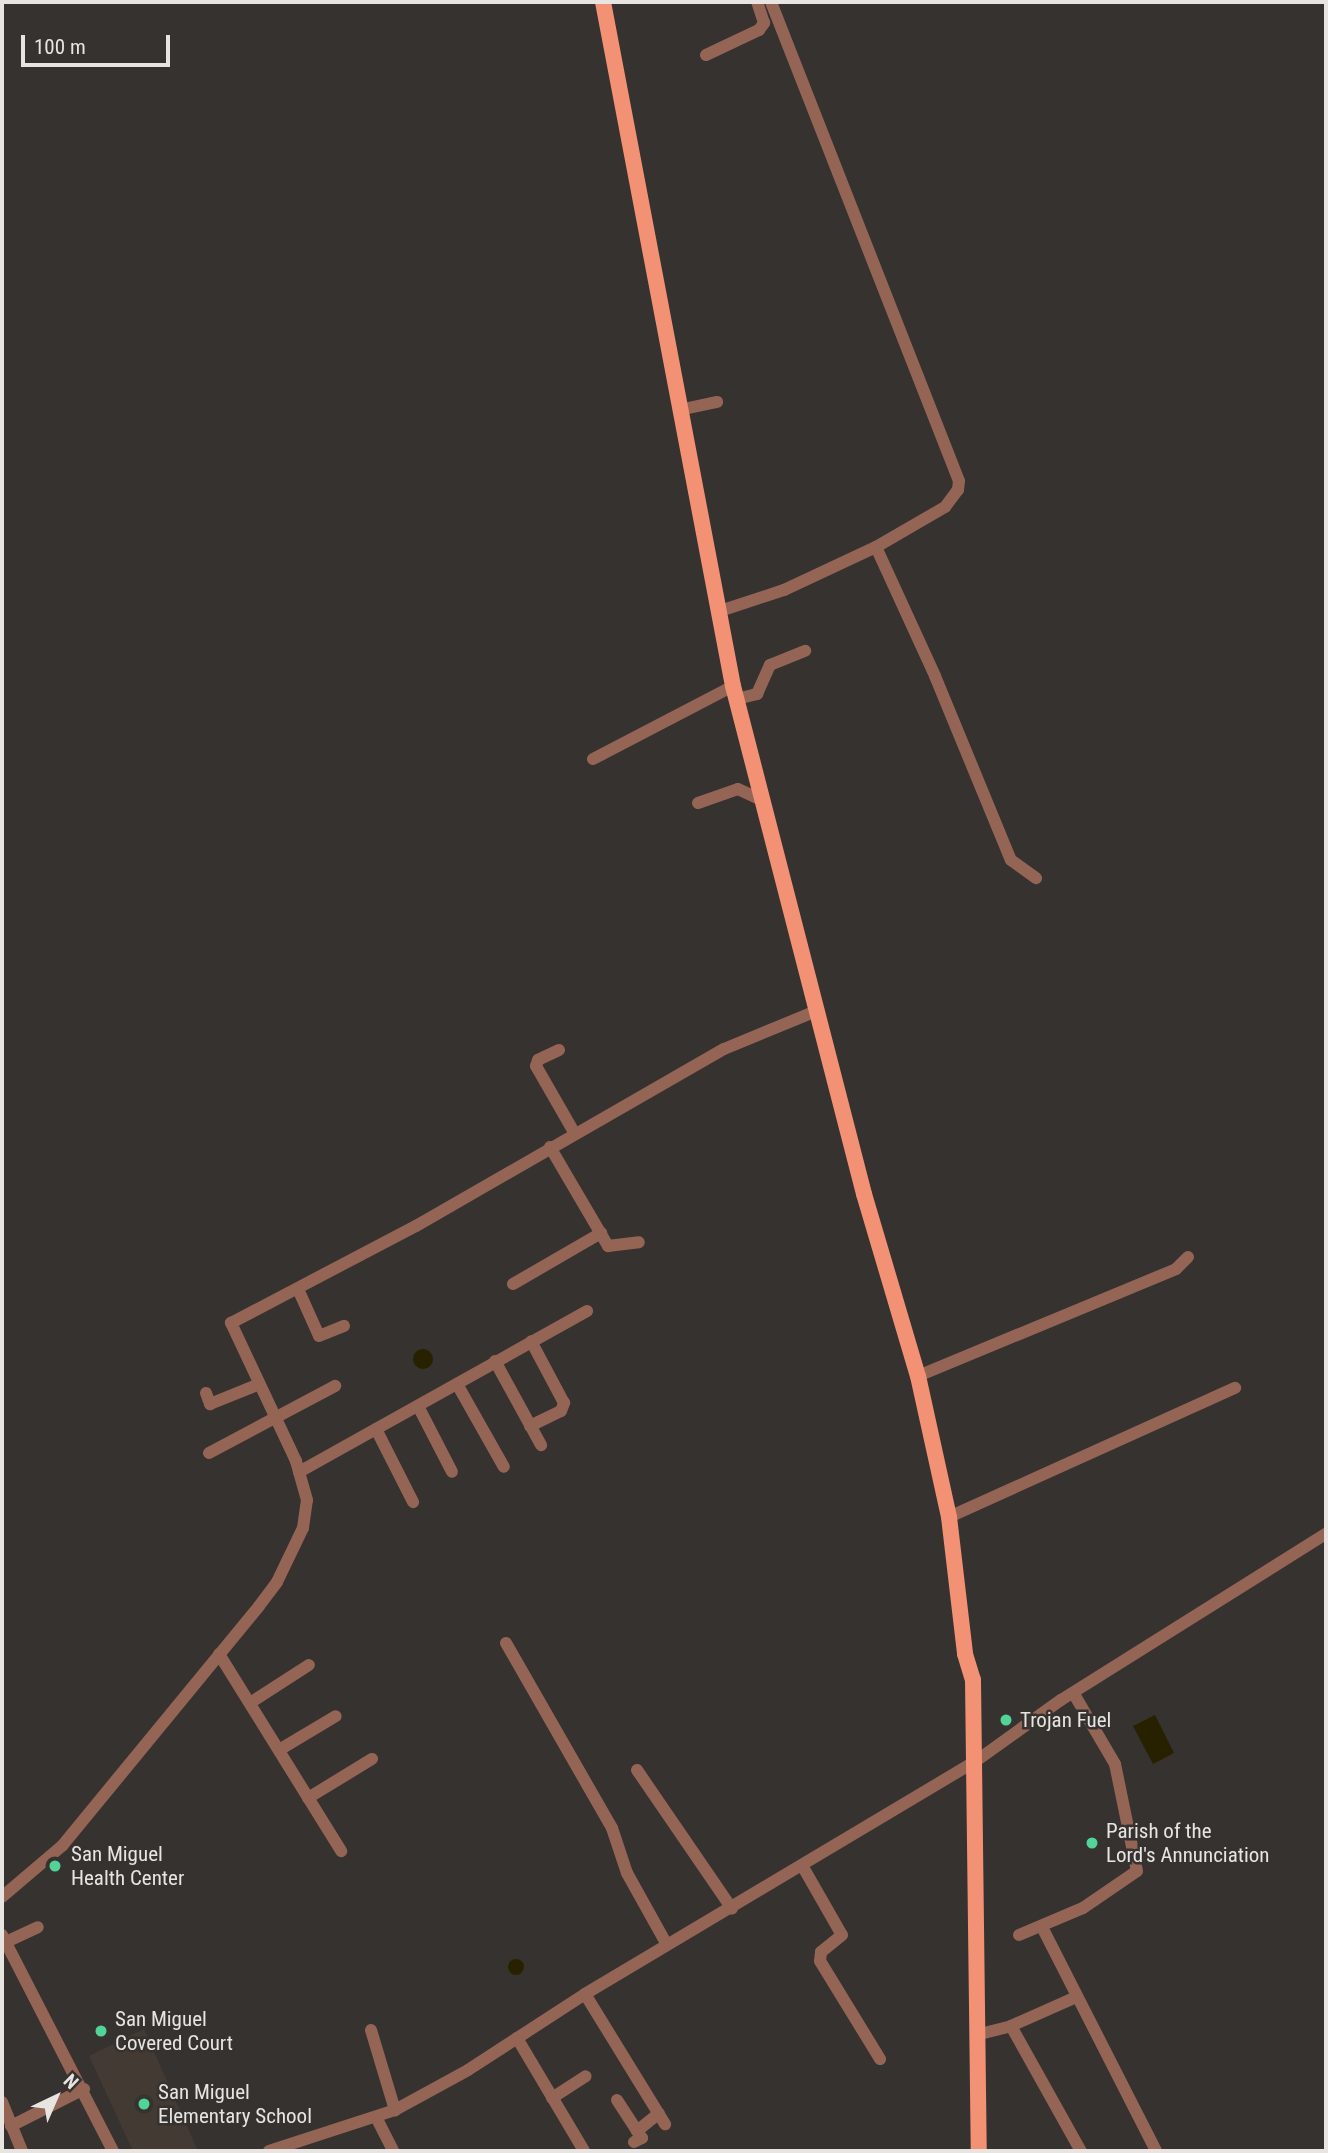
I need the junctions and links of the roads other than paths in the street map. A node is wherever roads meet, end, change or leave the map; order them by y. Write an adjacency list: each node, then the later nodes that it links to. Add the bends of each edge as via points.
1 (603, 2): 6 (main road)
2 (757, 2): 4 (street, via 764,23 759,30)
3 (771, 2): 7 (street, via 959,481 946,507)
4 (706, 55)
5 (717, 402): 6 (street)
6 (679, 410): 8 (main road)
7 (876, 547): 8 (street, via 784,590); 14 (street, via 1011,860)
8 (717, 612): 10 (main road)
9 (805, 650): 10 (street, via 770,665 757,694)
10 (735, 692): 11 (street); 12 (main road)
11 (593, 759)
12 (762, 800): 13 (street, via 738,789); 15 (main road)
13 (698, 803)
14 (1035, 878)
15 (817, 1011): 17 (street, via 724,1049); 28 (main road)
16 (559, 1050): 17 (street, via 538,1060 536,1066)
17 (574, 1132): 18 (street)
18 (550, 1147): 19 (street); 23 (street)
19 (601, 1233): 20 (street, via 608,1246); 22 (street)
20 (639, 1242)
21 (1188, 1257): 28 (street, via 1176,1269)
22 (513, 1284)
23 (298, 1289): 25 (street, via 319,1336); 30 (street, via 231,1323)
24 (587, 1311): 26 (street)
25 (344, 1325)
26 (531, 1341): 27 (street); 36 (street, via 564,1403 561,1411)
27 (495, 1361): 29 (street); 36 (street)
28 (918, 1376): 44 (main road)
29 (457, 1384): 34 (street); 40 (street)
30 (257, 1385): 33 (street, via 210,1404); 35 (street)
31 (335, 1387): 35 (street)
32 (1235, 1388): 44 (street)
33 (206, 1393)
34 (418, 1406): 37 (street); 42 (street)
35 (276, 1418): 39 (street); 41 (street)
36 (530, 1426): 38 (street)
37 (376, 1429): 41 (street); 43 (street)
38 (541, 1445)
39 (209, 1453)
40 (504, 1467)
41 (299, 1472): 47 (street, via 307,1500 303,1528 277,1582)
42 (452, 1472)
43 (413, 1502)
44 (949, 1517): 54 (main road, via 965,1654 973,1680)
45 (1326, 1534): 49 (street)
46 (506, 1643): 65 (street, via 611,1828 627,1873)
47 (219, 1654): 50 (street); 59 (street, via 62,1846)
48 (309, 1665): 50 (street)
49 (1074, 1693): 54 (street); 62 (street, via 1115,1764 1137,1871 1083,1908)
50 (250, 1703): 52 (street)
51 (336, 1716): 52 (street)
52 (279, 1750): 56 (street)
53 (372, 1759): 56 (street)
54 (976, 1761): 58 (street); 70 (main road)
55 (637, 1770): 60 (street)
56 (308, 1798): 57 (street)
57 (341, 1851)
58 (803, 1867): 60 (street); 72 (street, via 842,1935 821,1952 820,1961)
59 (2, 1897)
60 (732, 1909): 65 (street)
61 (38, 1927): 64 (street)
62 (1042, 1927): 63 (street); 67 (street)
63 (1019, 1935)
64 (4, 1938): 74 (street)
65 (667, 1945): 66 (street)
66 (584, 1994): 71 (street); 76 (street, via 662,2118 636,2136)
67 (1074, 1998): 68 (street); 88 (street)
68 (1011, 2026): 70 (street); 87 (street)
69 (371, 2030): 78 (street)
70 (976, 2035): 86 (main road)
71 (517, 2038): 75 (street); 78 (street)
72 (880, 2059)
73 (586, 2076): 75 (street)
74 (84, 2089): 80 (street); 82 (street)
75 (552, 2098): 85 (street)
76 (617, 2099)
77 (2, 2102): 80 (street)
78 (394, 2110): 79 (street)
79 (376, 2117): 83 (street); 84 (street)
80 (11, 2126): 81 (street)
81 (22, 2151)
82 (113, 2151)
83 (269, 2151)
84 (393, 2151)
85 (584, 2151)
86 (979, 2151)
87 (1080, 2151)
88 (1156, 2151)

